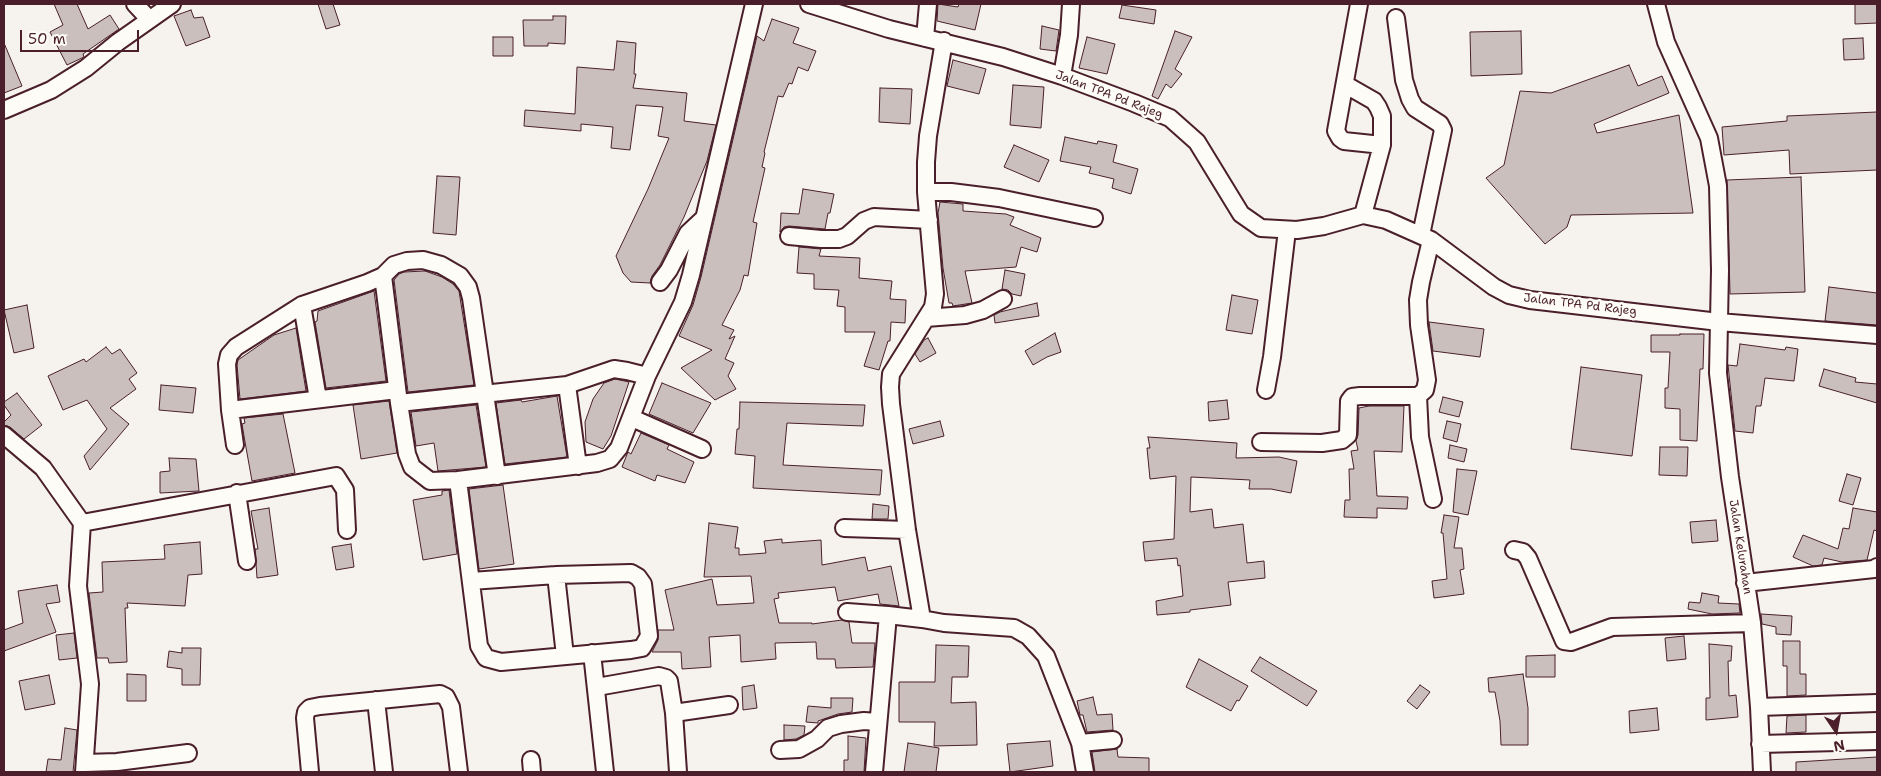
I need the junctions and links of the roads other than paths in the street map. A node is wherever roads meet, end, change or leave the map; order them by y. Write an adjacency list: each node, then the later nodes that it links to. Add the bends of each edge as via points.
1 (135, 4): 10 (street)
2 (172, 4): 10 (street)
3 (754, 4): 19 (street)
4 (809, 4): 11 (street, Jalan TPA Pd Rajeg)
5 (928, 4): 11 (street)
6 (1071, 4): 13 (street)
7 (1359, 4): 14 (street)
8 (1656, 4): 30 (street, Jalan Kelurahan, via 1666,42 1709,138 1718,186)
9 (1396, 18): 24 (street, via 1404,80 1410,99 1415,108 1440,124 1443,130)
10 (149, 19): 15 (street, via 86,68 51,90)
11 (926, 38): 12 (street, Jalan TPA Pd Rajeg)
12 (944, 41): 13 (street, Jalan TPA Pd Rajeg); 17 (street, via 928,136)
13 (1062, 76): 22 (street, Jalan TPA Pd Rajeg, via 1170,118 1197,142 1240,214 1261,228)
14 (1346, 85): 16 (street, via 1374,101 1378,107 1382,116); 16 (street, via 1336,128 1338,137 1344,141)
15 (4, 110)
16 (1382, 145): 18 (street)
17 (926, 192): 20 (street, via 999,198); 21 (street)
18 (1362, 214): 22 (street, Jalan TPA Pd Rajeg, via 1324,226); 24 (street, Jalan TPA Pd Rajeg, via 1386,220)
19 (704, 218): 26 (street, via 688,233); 32 (street, via 683,302)
20 (1094, 218)
21 (929, 220): 23 (street, via 874,217 839,238); 29 (street, via 935,294 933,307)
22 (1287, 230): 34 (street)
23 (789, 236)
24 (1426, 238): 30 (street, Jalan TPA Pd Rajeg, via 1509,295); 37 (street, via 1418,300 1427,380 1425,390)
25 (383, 276): 28 (street); 35 (street, via 394,266 423,260 441,264 460,276 471,298); 36 (street)
26 (660, 282)
27 (1003, 299): 29 (street, via 965,315)
28 (302, 305): 38 (street); 39 (street, via 236,347 229,355)
29 (926, 318): 53 (street, via 899,360 890,387)
30 (1719, 322): 31 (street, Jalan TPA Pd Rajeg); 59 (street, Jalan Kelurahan, via 1718,373)
31 (1877, 335)
32 (647, 376): 33 (street, via 614,370); 40 (street)
33 (567, 385): 35 (street); 45 (street)
34 (1266, 390)
35 (485, 394): 36 (street); 46 (street)
36 (398, 396): 38 (street); 47 (street, via 412,467 430,481)
37 (1418, 396): 42 (street, via 1352,397 1349,401 1348,436 1342,440 1322,443); 49 (street, via 1420,437)
38 (318, 400): 39 (street)
39 (230, 410): 43 (street)
40 (632, 418): 44 (street); 45 (street, via 619,448 610,459)
41 (4, 434): 50 (street, via 43,468)
42 (1261, 442)
43 (235, 445)
44 (702, 448)
45 (578, 466): 46 (street)
46 (497, 476): 47 (street)
47 (458, 480): 58 (street)
48 (236, 493): 50 (street); 52 (street, via 336,476 345,490); 55 (street)
49 (1433, 499)
50 (82, 523): 79 (street, via 78,586 90,684)
51 (844, 528): 53 (street)
52 (347, 530)
53 (907, 530): 62 (street)
54 (1514, 550): 63 (street, via 1523,552 1528,558 1564,641 1572,642 1612,628)
55 (247, 561)
56 (1877, 567): 59 (street)
57 (556, 575): 58 (street); 64 (street, via 631,573 638,576 643,584 646,643 642,648); 65 (street)
58 (472, 581): 65 (street, via 479,646 486,658 501,662)
59 (1745, 583): 63 (street, Jalan Kelurahan)
60 (847, 612): 61 (street)
61 (888, 616): 62 (street); 72 (street)
62 (922, 619): 75 (street, via 1014,628 1028,636 1046,656)
63 (1752, 623): 70 (street, Jalan Kelurahan)
64 (592, 653): 65 (street); 66 (street)
65 (566, 656)
66 (597, 687): 71 (street, via 651,676 666,678); 83 (street)
67 (376, 700): 80 (street, via 320,706 306,712); 81 (street); 82 (street, via 440,694 446,697 451,708)
68 (1877, 704): 70 (street)
69 (730, 705): 71 (street)
70 (1759, 707): 76 (street, Jalan Kelurahan)
71 (674, 713): 84 (street)
72 (877, 722): 77 (street, via 841,724 828,728 799,749); 85 (street)
73 (1114, 740): 75 (street)
74 (1877, 741): 76 (street)
75 (1080, 743): 86 (street)
76 (1760, 744): 87 (street, Jalan Kelurahan)
77 (780, 750)
78 (188, 753): 79 (street)
79 (84, 768)
80 (310, 772)
81 (384, 772)
82 (458, 772)
83 (604, 772)
84 (678, 772)
85 (874, 772)
86 (1085, 772)
87 (1762, 772)

